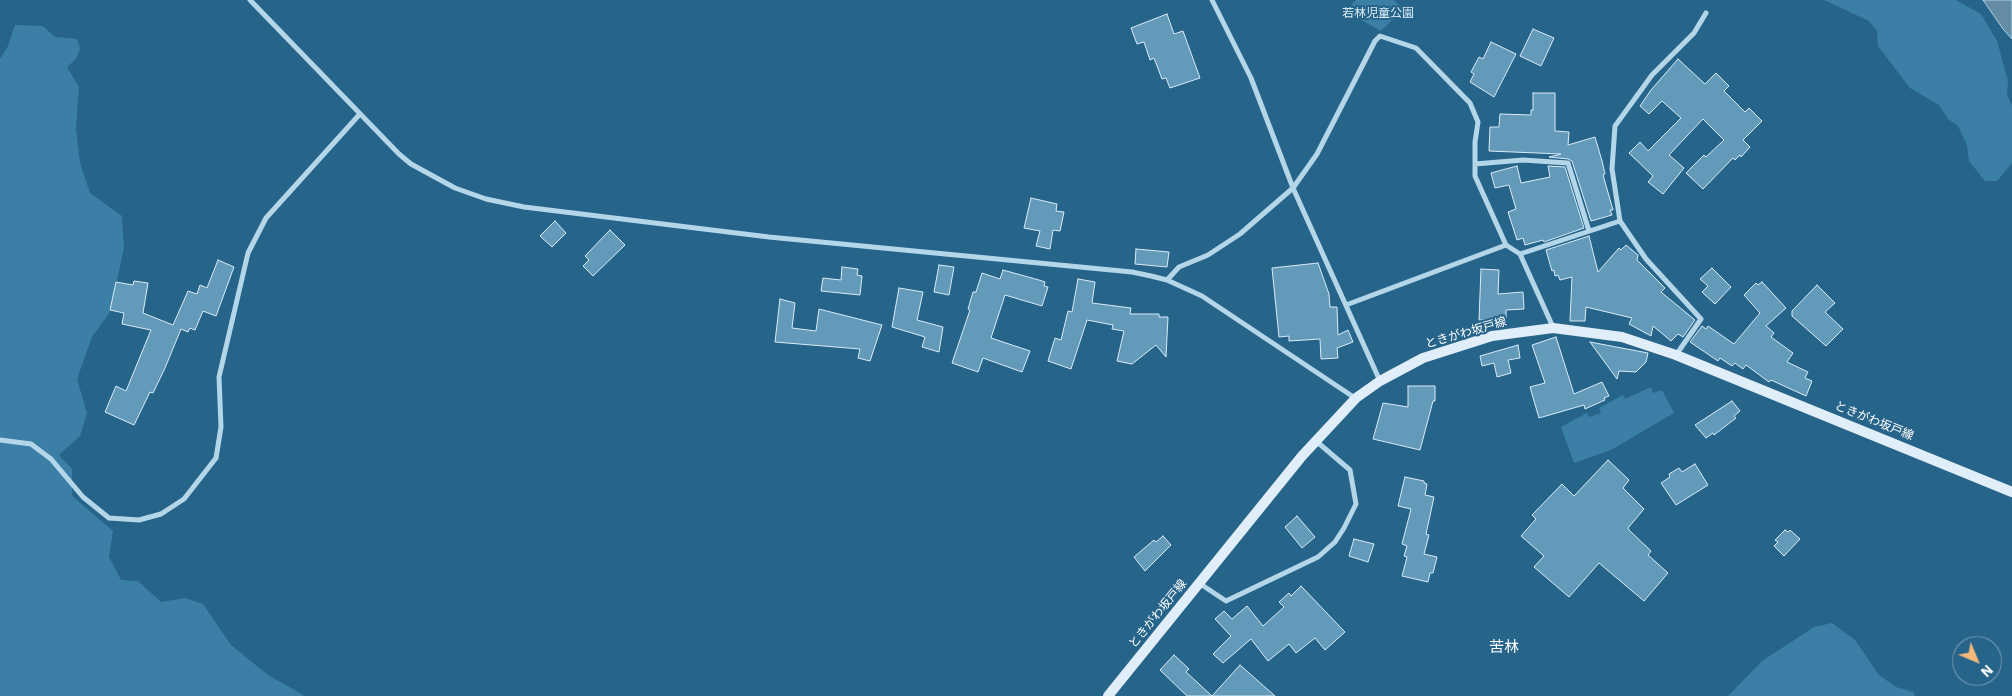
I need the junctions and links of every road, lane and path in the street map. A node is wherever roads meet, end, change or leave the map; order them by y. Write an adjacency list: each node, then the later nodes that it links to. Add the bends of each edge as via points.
1 (250, 0): 4 (street)
2 (1212, 0): 6 (street, via 1251,78)
3 (1706, 13): 7 (street, via 1694,33 1652,75 1615,126 1612,169)
4 (359, 115): 11 (street, via 411,164 455,188 498,202 769,237 1132,272); 17 (street, via 266,218 248,253 219,378 221,427 216,458 184,499 161,514 139,520 109,518 82,497 51,459 31,444)
5 (1475, 164): 6 (street, via 1478,122 1470,103 1416,48 1380,36 1317,154); 8 (street, via 1523,160 1568,163); 9 (street, via 1476,176)
6 (1293, 188): 11 (street, via 1240,234 1208,255 1179,268); 12 (street)
7 (1620, 221): 8 (street); 14 (street, via 1646,259 1701,319)
8 (1589, 231): 10 (street)
9 (1506, 245): 10 (street); 12 (street)
10 (1520, 254): 13 (street)
11 (1167, 280): 16 (street, via 1227,311)
12 (1346, 305): 15 (street)
13 (1554, 328): 14 (main road, ときがわ坂戸線, via 1622,337); 15 (main road, ときがわ坂戸線, via 1518,331 1464,344 1423,358)
14 (1676, 355): 19 (main road, ときがわ坂戸線)
15 (1380, 381): 16 (main road, ときがわ坂戸線)
16 (1356, 398): 18 (main road, ときがわ坂戸線)
17 (0, 440)
18 (1315, 441): 20 (main road, ときがわ坂戸線); 20 (street, via 1350,470 1356,504 1335,542 1318,557 1226,601)
19 (2012, 492)
20 (1199, 583): 21 (main road, ときがわ坂戸線)
21 (1108, 696)

